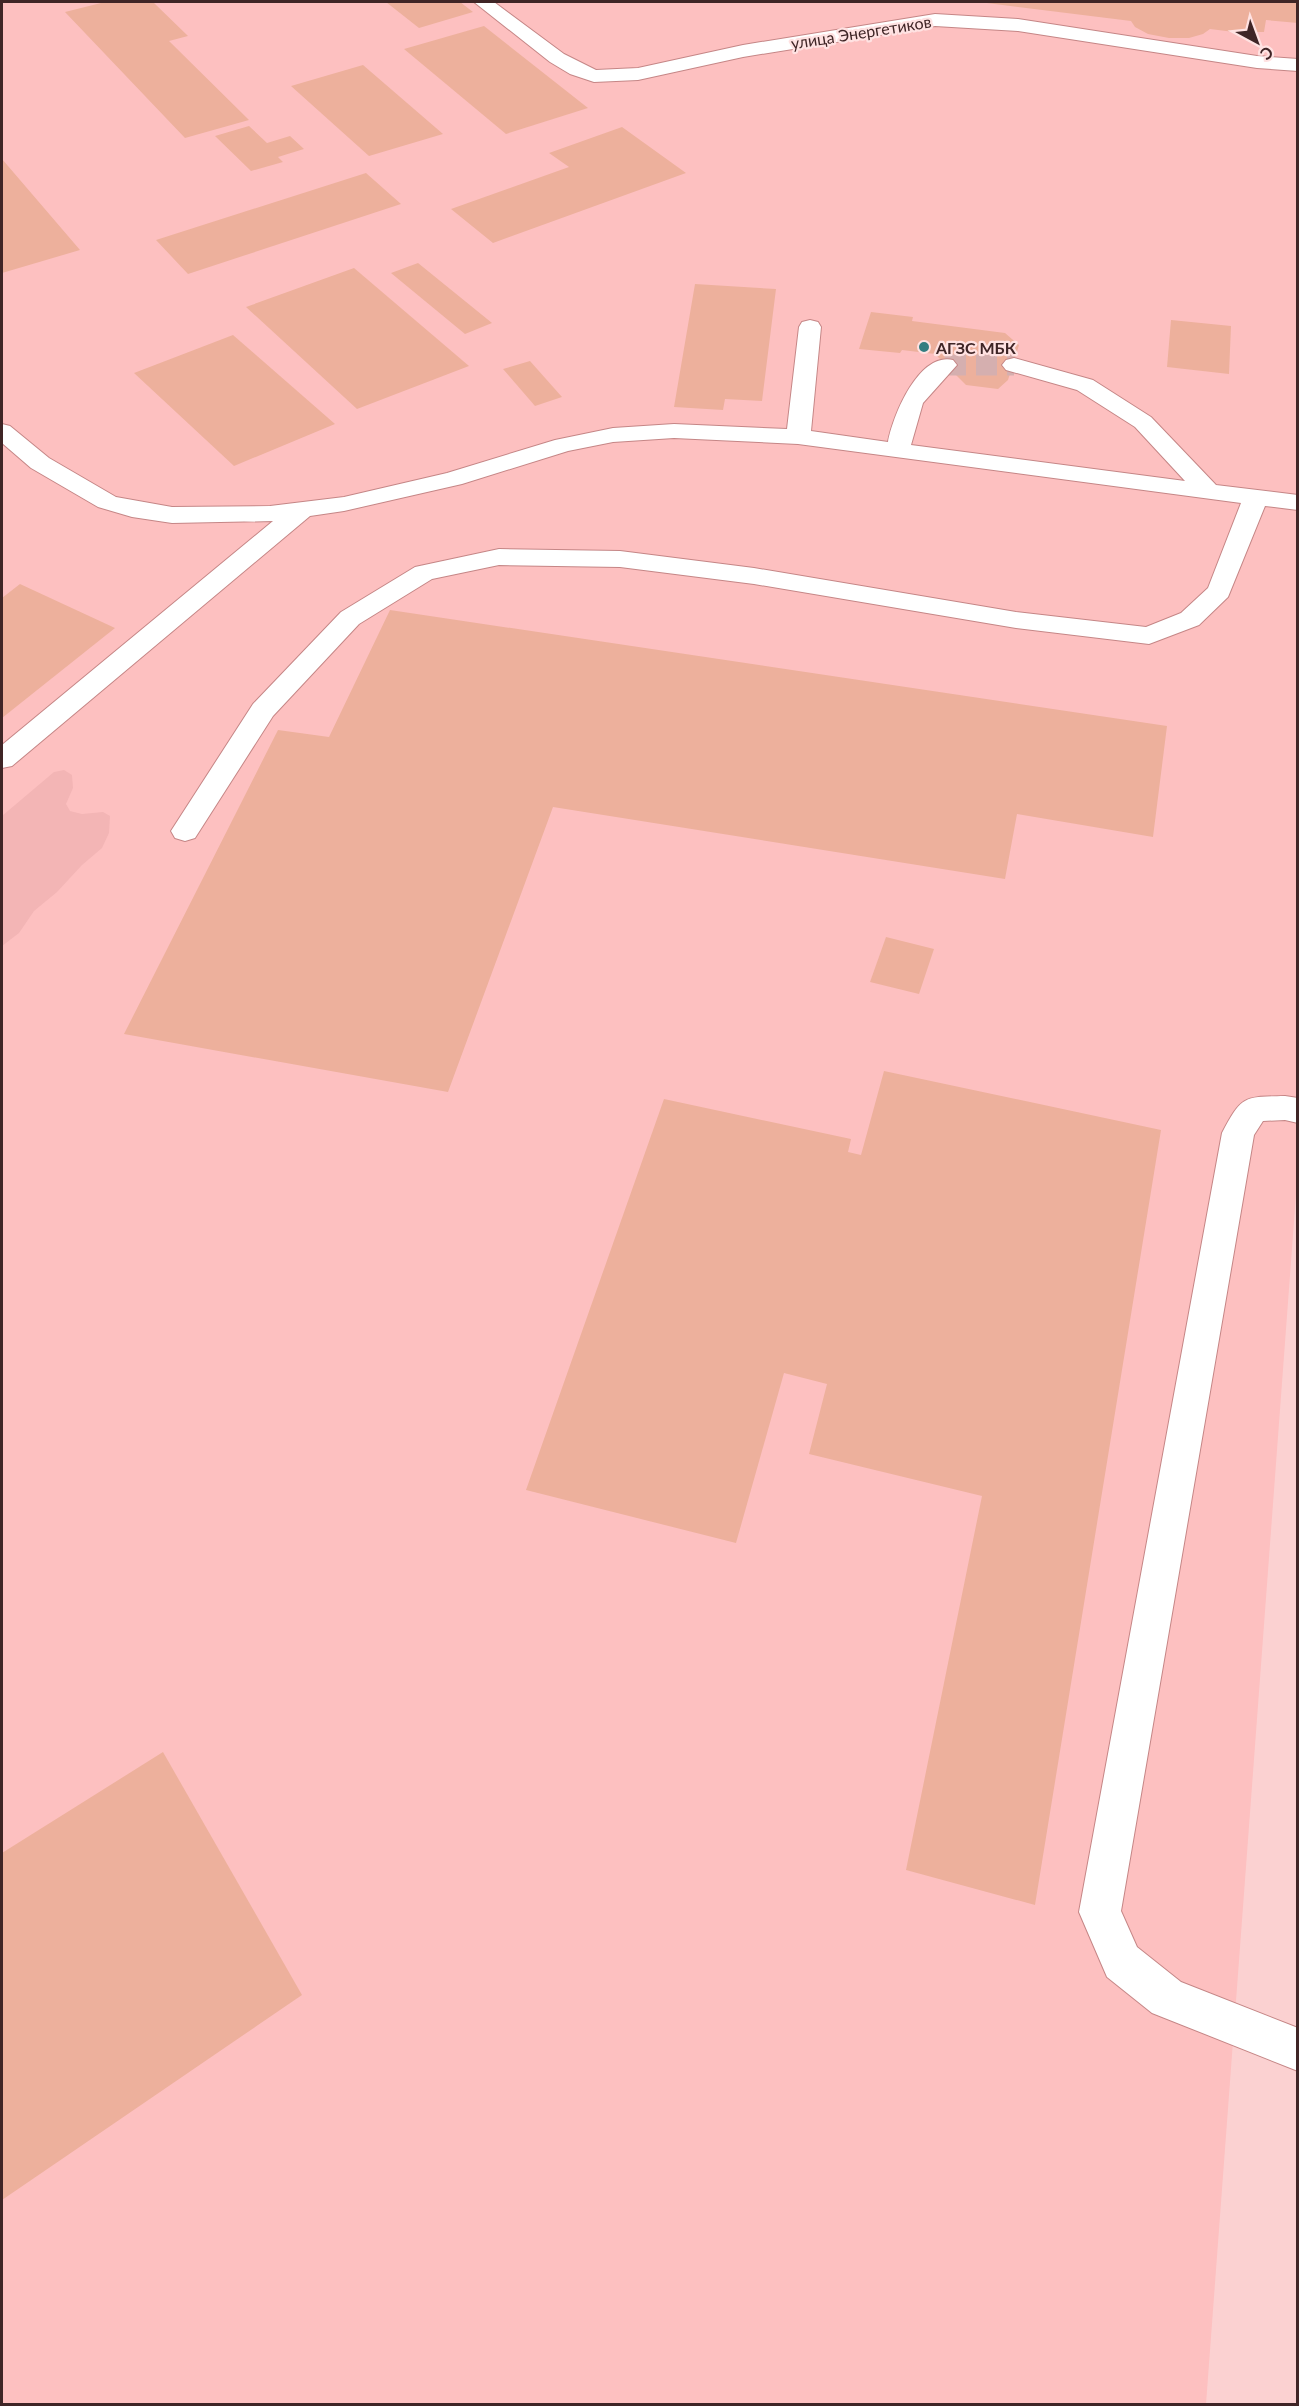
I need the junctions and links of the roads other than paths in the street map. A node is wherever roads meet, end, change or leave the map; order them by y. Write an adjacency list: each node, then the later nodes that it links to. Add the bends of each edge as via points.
1 (483, 2): 2 (lane, улица Энергетиков, via 557,58 594,76 638,74 743,51 935,20 1018,25)
2 (1298, 65)
3 (810, 327): 7 (lane)
4 (945, 365): 8 (lane, via 921,385 904,415)
5 (1014, 365): 9 (lane, via 1085,385 1114,403 1143,422)
6 (2, 431): 12 (lane, via 40,463 107,502 132,509 216,516)
7 (798, 437): 8 (lane); 12 (lane, via 674,431 613,435 563,445 453,479 344,504)
8 (898, 452): 9 (lane)
9 (1207, 490): 10 (lane)
10 (1256, 497): 11 (lane); 14 (lane, via 1219,591 1190,619 1149,636 1016,620 754,576 620,559 499,557 424,573 350,618 271,701)
11 (1298, 503)
12 (303, 509): 13 (lane)
13 (2, 759)
14 (185, 831)
15 (1298, 1111): 16 (lane, via 1254,1109 1238,1133 1100,1912 1122,1962 1167,1998)
16 (1298, 2050)

